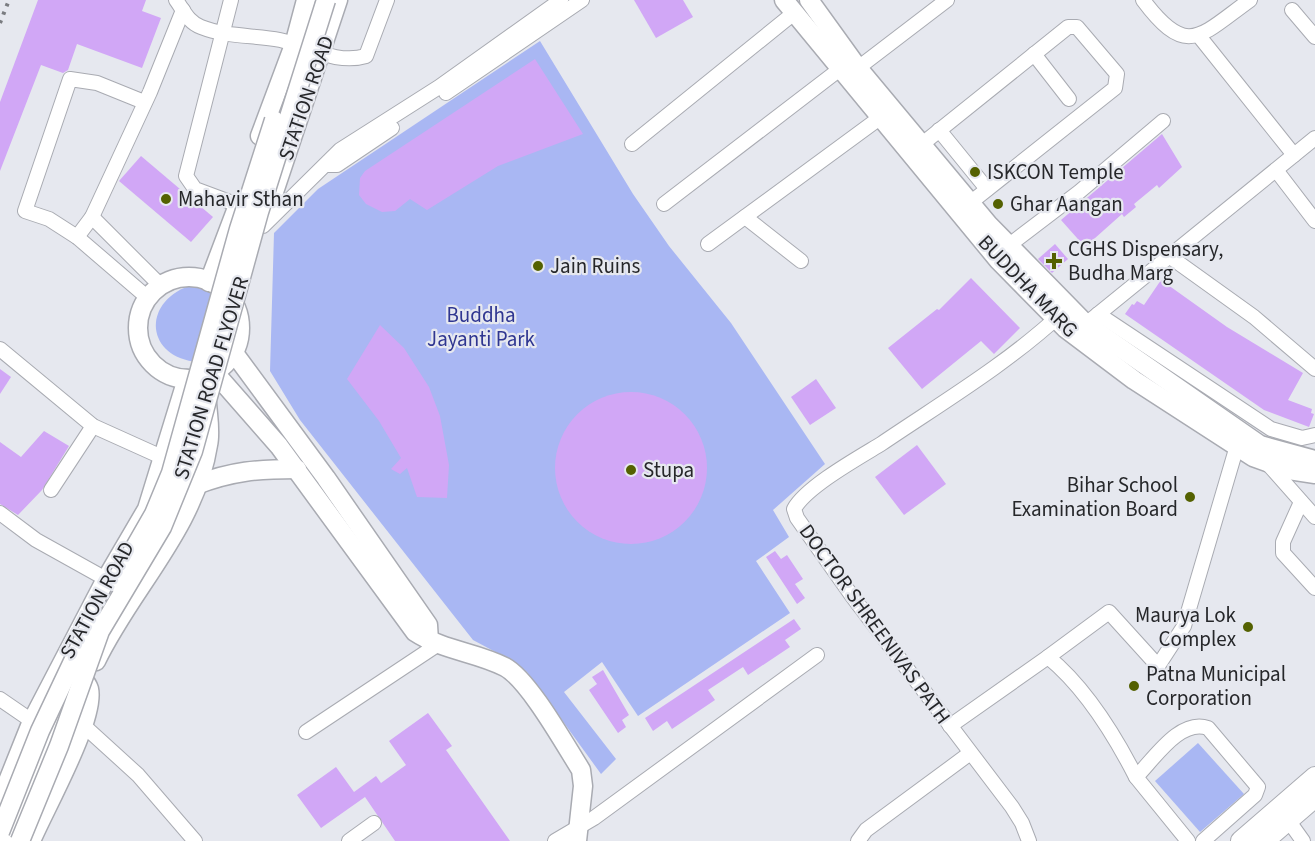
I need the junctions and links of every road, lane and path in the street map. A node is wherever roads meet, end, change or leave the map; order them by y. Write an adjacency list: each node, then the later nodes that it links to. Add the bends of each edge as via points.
1 (231, 0): 15 (street)
2 (306, 0): 18 (main road)
3 (315, 0): 90 (main road, STATION ROAD FLYOVER, bridge, via 239,229 171,473 144,533 69,668)
4 (326, 0): 92 (main road, STATION ROAD FLYOVER, bridge, via 259,212 193,451 162,527 100,631 59,746)
5 (338, 0): 20 (main road, STATION ROAD)
6 (387, 0): 20 (street, via 366,56 355,59)
7 (561, 0): 19 (street)
8 (582, 0): 19 (street)
9 (947, 0): 22 (street)
10 (1143, 0): 16 (street, via 1173,33)
11 (1250, 0): 16 (street)
12 (180, 5): 15 (street, via 194,23); 24 (street)
13 (800, 7): 22 (main road, BUDDHA MARG); 29 (street)
14 (1292, 10): 17 (street)
15 (224, 33): 18 (street); 38 (street, via 186,176 195,189)
16 (1199, 36): 31 (street)
17 (1315, 38)
18 (294, 45): 20 (street); 38 (main road)
19 (497, 52): 42 (street, via 340,150)
20 (322, 54): 42 (main road, STATION ROAD)
21 (1034, 54): 23 (street); 27 (street); 35 (street, via 1068,27 1077,27 1117,74 1117,83)
22 (849, 68): 25 (main road, BUDDHA MARG); 30 (main road, BUDDHA MARG); 37 (street)
23 (1069, 99)
24 (144, 102): 39 (street); 43 (street, via 97,83 73,77 68,81 25,212 49,219)
25 (881, 117): 40 (street); 51 (main road, BUDDHA MARG, via 999,261)
26 (1163, 121): 45 (street)
27 (939, 130): 30 (street); 32 (street)
28 (1315, 138): 31 (street)
29 (632, 144)
30 (921, 145): 34 (main road, BUDDHA MARG)
31 (1294, 155): 33 (street)
32 (963, 159): 34 (street); 35 (street)
33 (1276, 170): 41 (street); 46 (street)
34 (945, 174): 36 (main road, BUDDHA MARG)
35 (987, 189): 36 (street)
36 (970, 203): 45 (main road, BUDDHA MARG)
37 (664, 204)
38 (238, 205): 48 (main road)
39 (92, 217): 43 (street); 49 (street)
40 (745, 217): 44 (street); 47 (street)
41 (1315, 221)
42 (262, 226): 50 (main road, STATION ROAD)
43 (77, 237): 49 (street)
44 (708, 244)
45 (1008, 246): 51 (main road, BUDDHA MARG)
46 (1169, 256): 52 (street); 55 (street, via 1254,317)
47 (801, 261)
48 (209, 282): 49 (main road, via 177,279); 50 (main road)
49 (155, 292): 56 (main road, via 140,315 138,333 143,350 153,364 170,376)
50 (226, 293): 54 (main road, via 239,319)
51 (1061, 313): 52 (main road, BUDDHA MARG); 59 (main road, BUDDHA MARG, via 1134,380); 80 (street, DOCTOR SHREENIVAS PATH, via 1011,357 834,475 794,508 847,590)
52 (1092, 319): 58 (street, via 1270,429); 59 (main road, BUDDHA MARG)
53 (0, 349): 57 (street)
54 (234, 353): 56 (main road); 72 (main road, via 428,625)
55 (1315, 369)
56 (202, 376): 60 (main road, STATION ROAD); 63 (main road); 65 (main road, via 209,442)
57 (93, 426): 60 (street); 66 (street)
58 (1309, 437): 61 (street)
59 (1239, 440): 61 (main road, BUDDHA MARG); 62 (main road, BUDDHA MARG); 74 (street, via 1184,626 1158,666 1109,612)
60 (164, 458): 70 (main road, STATION ROAD, via 147,508)
61 (1307, 458)
62 (1268, 464): 64 (main road, BUDDHA MARG); 67 (street)
63 (297, 469): 65 (main road, via 226,473); 72 (main road, via 415,633)
64 (1315, 474)
65 (196, 485): 76 (main road, via 176,532 117,622)
66 (51, 490)
67 (1301, 502): 69 (street); 71 (street, via 1282,553)
68 (0, 513): 70 (street, via 36,540)
69 (1315, 517)
70 (106, 579): 75 (main road, STATION ROAD)
71 (1315, 588)
72 (433, 643): 81 (street); 91 (main road, via 495,663 517,676 581,770)
73 (817, 656): 91 (street, via 594,818)
74 (1048, 657): 80 (street); 83 (street, via 1098,714)
75 (60, 666): 76 (main road, STATION ROAD); 78 (main road)
76 (86, 682): 79 (main road, STATION ROAD, via 90,692); 93 (main road, via 56,729)
77 (0, 699): 78 (street)
78 (32, 721): 87 (main road)
79 (84, 725): 92 (main road, STATION ROAD); 94 (street, via 138,775)
80 (950, 726): 82 (street, DOCTOR SHREENIVAS PATH)
81 (306, 732)
82 (969, 754): 97 (street, via 866,830); 98 (street, DOCTOR SHREENIVAS PATH, via 1012,807)
83 (1136, 777): 85 (street, via 1181,732 1200,725 1253,780 1258,787); 99 (street)
84 (1315, 777): 89 (highway)
85 (1255, 795): 89 (street); 100 (street)
86 (1315, 797): 89 (highway)
87 (0, 801)
88 (374, 823): 95 (street)
89 (1278, 829): 101 (highway); 102 (street)
90 (0, 832)
91 (578, 834): 96 (street)
92 (33, 839)
93 (10, 841)
94 (195, 841)
95 (349, 841)
96 (555, 841)
97 (858, 841)
98 (1029, 841)
99 (1188, 841)
100 (1203, 841)
101 (1241, 841)
102 (1303, 841)

